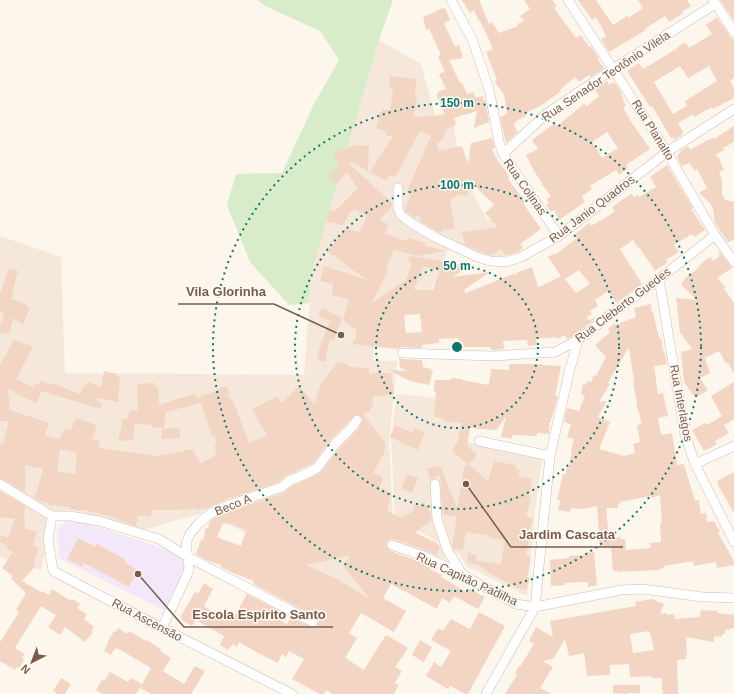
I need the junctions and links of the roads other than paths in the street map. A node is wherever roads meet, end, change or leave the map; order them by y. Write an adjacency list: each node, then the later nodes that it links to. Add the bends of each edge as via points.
1 (451, 0): 8 (street, Rua Colinas, via 472,39 489,89)
2 (568, 0): 5 (street, Rua Planalto)
3 (714, 2): 4 (street); 5 (street, Rua Senador Teotônio Vilela)
4 (734, 32)
5 (614, 69): 7 (street, Rua Planalto); 8 (street, Rua Senador Teotônio Vilela, via 546,114)
6 (734, 110): 7 (street, Rua Janio Quadros)
7 (668, 152): 10 (street, Rua Planalto); 11 (street, Rua Janio Quadros)
8 (503, 154): 11 (street, Rua Colinas)
9 (398, 188): 11 (street, Rua Janio Quadros, via 398,208 401,215 411,223 435,237 490,261 506,262 521,257)
10 (714, 235): 12 (street, Rua Planalto); 13 (street, Rua Cleberto Guedes)
11 (559, 236)
12 (734, 262)
13 (660, 279): 14 (street, Rua Cleberto Guedes); 20 (street, Rua Interlagos, via 685,435)
14 (578, 340): 15 (street, Rua Cleberto Guedes, via 555,352 492,356); 19 (street)
15 (402, 353)
16 (357, 420): 26 (street, Beco A, via 317,468 282,487 211,513 190,534 186,543)
17 (479, 441): 19 (street)
18 (734, 446): 20 (street)
19 (550, 456): 29 (street)
20 (695, 464): 24 (street, Rua Interlagos)
21 (0, 484): 23 (street)
22 (435, 484): 27 (street, via 438,519 447,549)
23 (52, 516): 26 (street, via 99,521 159,539); 31 (street, Rua Ascensão, via 48,539 53,571)
24 (734, 542)
25 (392, 545): 27 (street, Rua Capitão Padilha)
26 (188, 557): 30 (street); 31 (street, Beco A, via 188,574)
27 (462, 574): 29 (street, Rua Capitão Padilha, via 516,604)
28 (734, 598): 29 (street, Rua Capitão Padilha, via 703,597 643,589 621,590)
29 (535, 607): 33 (street)
30 (313, 622)
31 (162, 628): 32 (street, Rua Ascensão)
32 (292, 694)
33 (486, 694)

